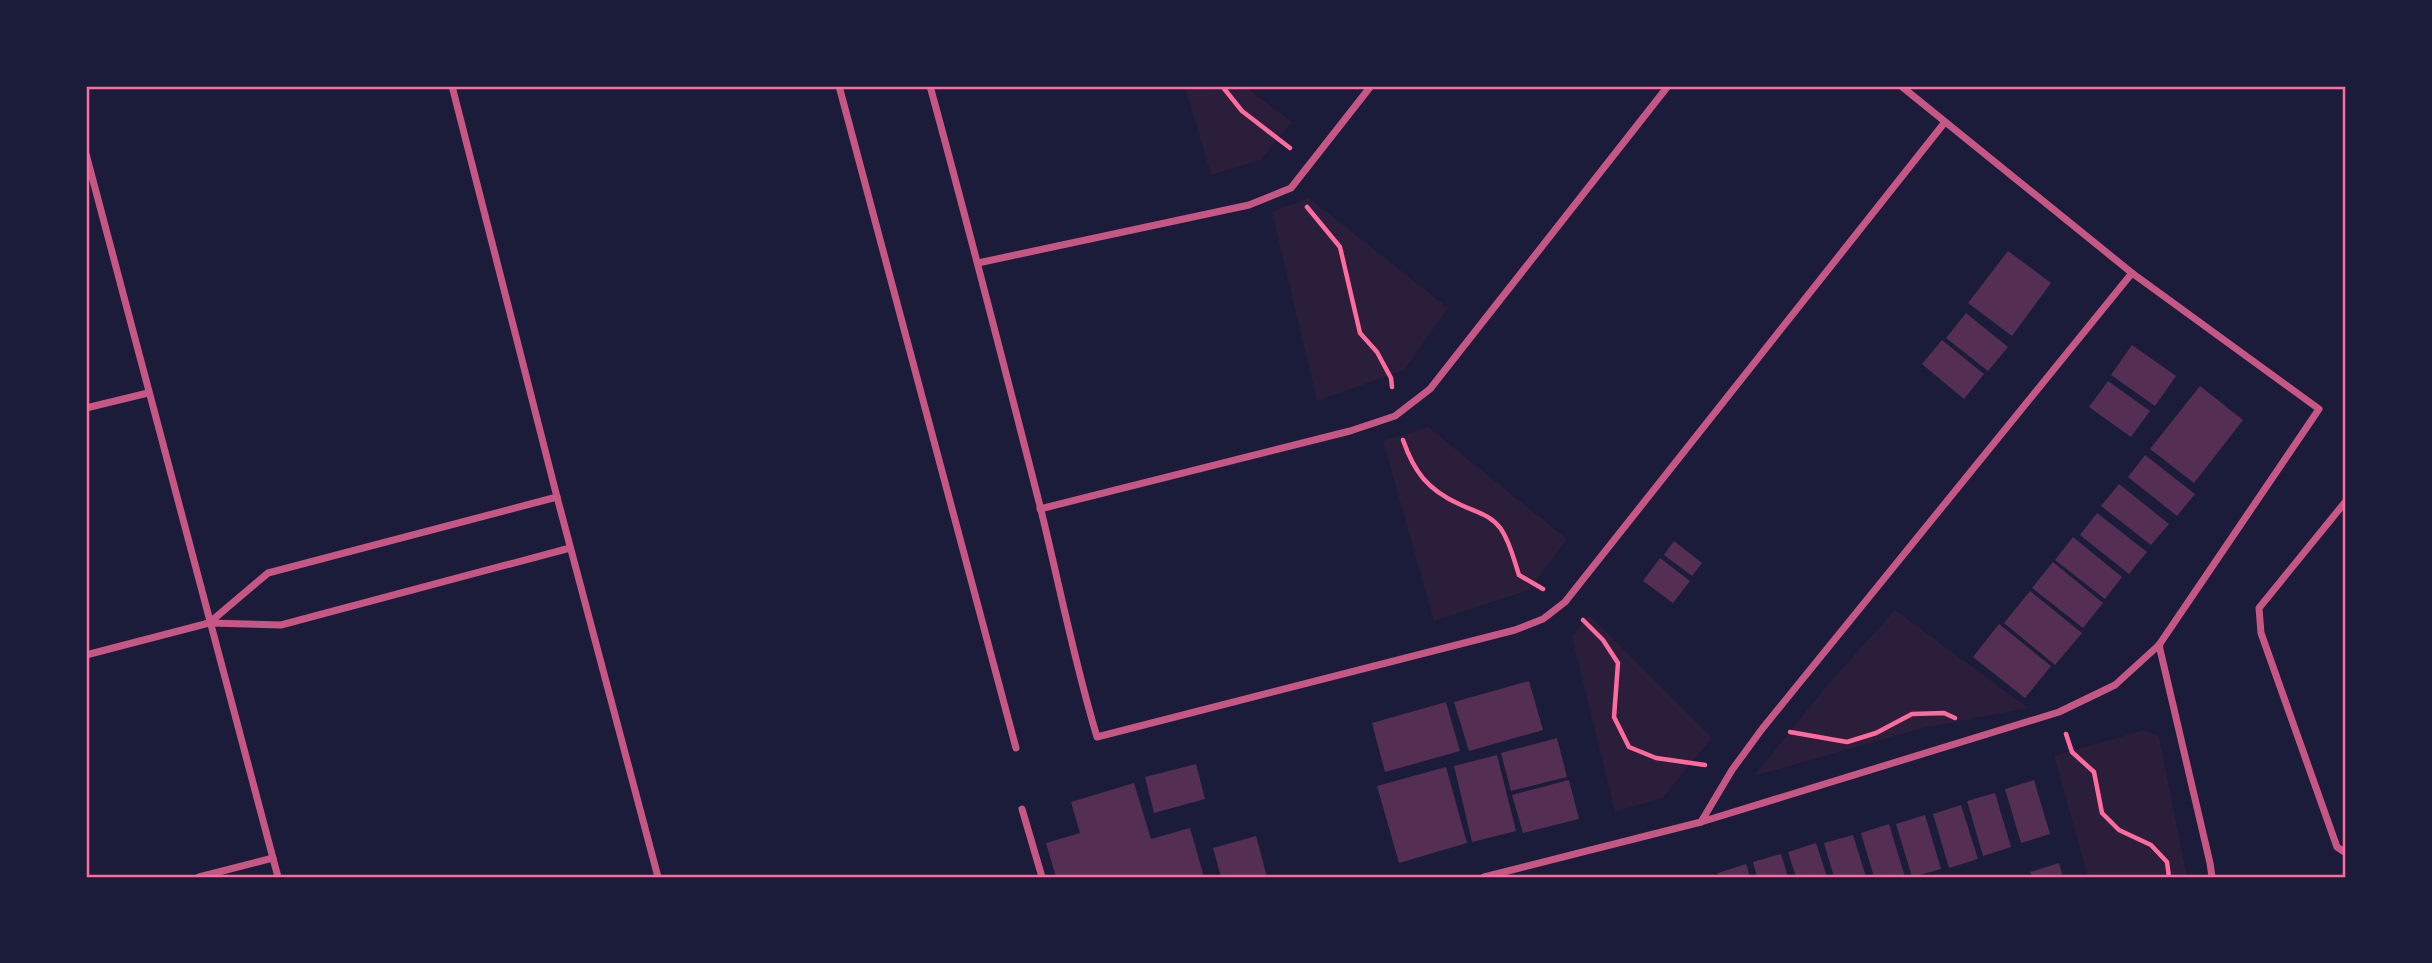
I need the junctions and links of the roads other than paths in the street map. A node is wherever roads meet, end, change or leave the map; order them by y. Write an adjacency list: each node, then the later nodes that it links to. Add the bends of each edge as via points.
1 (452, 86): 13 (street)
2 (839, 86): 20 (street)
3 (930, 86): 9 (street)
4 (1371, 86): 9 (street, via 1291,188 1249,205)
5 (1668, 86): 15 (street, via 1430,389 1395,416)
6 (1902, 86): 7 (street)
7 (1945, 121): 10 (street); 15 (street, via 1565,602 1543,619 1097,737)
8 (86, 155): 11 (street)
9 (978, 263): 15 (street)
10 (2132, 274): 18 (street, via 2319,409); 22 (street, via 1762,729)
11 (148, 393): 12 (street); 17 (street)
12 (86, 408)
13 (557, 497): 16 (street); 17 (street, via 268,573)
14 (2346, 501): 23 (street, via 2259,608 2265,646 2337,847)
15 (1041, 509)
16 (570, 548): 17 (street, via 281,625); 27 (street)
17 (209, 623): 19 (street); 24 (street)
18 (2159, 645): 22 (street, via 2115,685 2059,712); 30 (street)
19 (86, 655)
20 (1016, 748)
21 (1023, 809): 28 (street)
22 (1701, 822): 29 (street)
23 (2346, 853)
24 (273, 858): 25 (street); 26 (street)
25 (199, 877)
26 (278, 877)
27 (657, 877)
28 (1042, 877)
29 (1484, 877)
30 (2212, 877)

